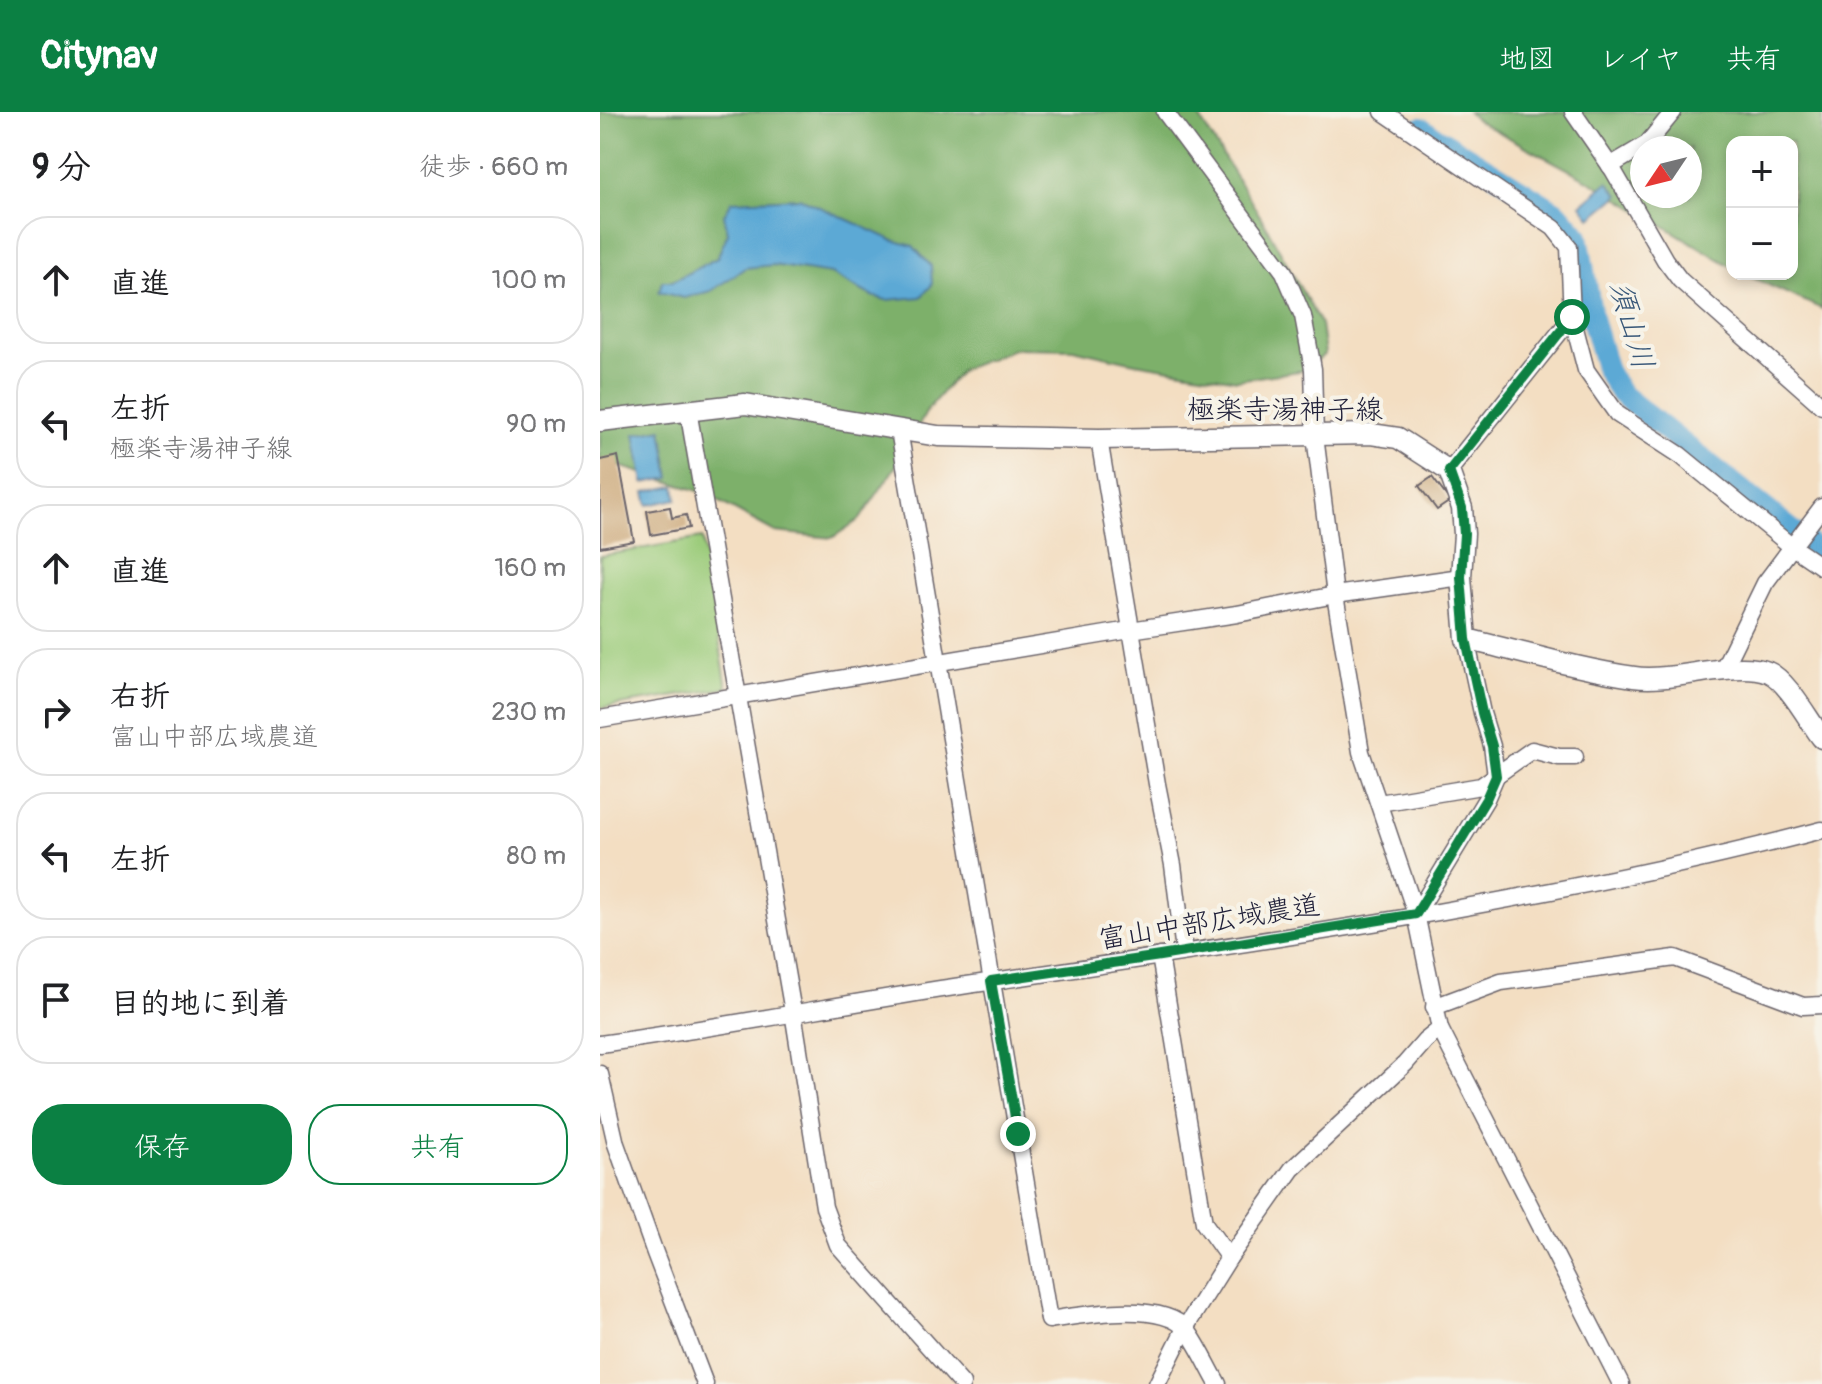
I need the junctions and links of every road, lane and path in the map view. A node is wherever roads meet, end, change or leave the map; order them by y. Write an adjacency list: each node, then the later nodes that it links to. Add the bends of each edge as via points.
1 (1165, 112): 11 (street, via 1284,272 1303,316 1313,369)
2 (1383, 112): 6 (street, via 1554,228 1569,247)
3 (1573, 112): 5 (street)
4 (1673, 112): 5 (street, via 1647,144)
5 (1610, 166): 7 (street, via 1680,280)
6 (1572, 317): 13 (street); 15 (street, via 1586,370 1617,414 1680,455)
7 (1822, 406)
8 (688, 410): 9 (main road, 極楽寺湯神子線); 10 (main road, 極楽寺湯神子線, via 745,404); 23 (street)
9 (600, 421)
10 (899, 430): 12 (main road, 極楽寺湯神子線, via 938,436); 21 (street)
11 (1315, 436): 12 (main road, 極楽寺湯神子線); 13 (main road, 極楽寺湯神子線, via 1398,438); 18 (street)
12 (1099, 439): 19 (street)
13 (1449, 471): 17 (main road, via 1462,508)
14 (1822, 507): 15 (street)
15 (1791, 546): 16 (street); 22 (street, via 1765,583)
16 (1822, 567)
17 (1461, 577): 18 (street); 20 (main road)
18 (1335, 595): 19 (street); 28 (street, via 1361,752)
19 (1130, 630): 21 (street); 31 (street)
20 (1466, 639): 22 (main road, via 1636,678); 27 (street)
21 (938, 664): 23 (street); 33 (street)
22 (1722, 671): 25 (main road, via 1767,672 1782,682)
23 (738, 697): 24 (street); 36 (street)
24 (600, 719)
25 (1822, 738)
26 (1575, 757): 27 (street, via 1532,750)
27 (1496, 776): 28 (street, via 1481,786); 30 (street)
28 (1379, 803): 30 (street)
29 (1822, 830): 30 (street, 富山中部広域農道, via 1537,894)
30 (1416, 914): 31 (street, 富山中部広域農道); 35 (street)
31 (1184, 951): 32 (street, 富山中部広域農道)
32 (1160, 956): 33 (street, 富山中部広域農道); 40 (street, via 1204,1223)
33 (991, 981): 36 (street, 富山中部広域農道); 41 (street, via 1049,1320 1116,1310 1157,1315)
34 (1822, 1005): 35 (street, via 1803,1006 1675,958 1501,982)
35 (1434, 1007): 37 (street)
36 (793, 1012): 38 (street, 富山中部広域農道); 43 (street, via 824,1207 838,1245)
37 (1440, 1029): 40 (street, via 1292,1169); 46 (street)
38 (600, 1044)
39 (600, 1074): 42 (street, via 616,1144)
40 (1229, 1258): 41 (street)
41 (1185, 1328): 44 (street); 45 (street)
42 (705, 1384)
43 (962, 1384)
44 (1157, 1384)
45 (1218, 1384)
46 (1621, 1384)

